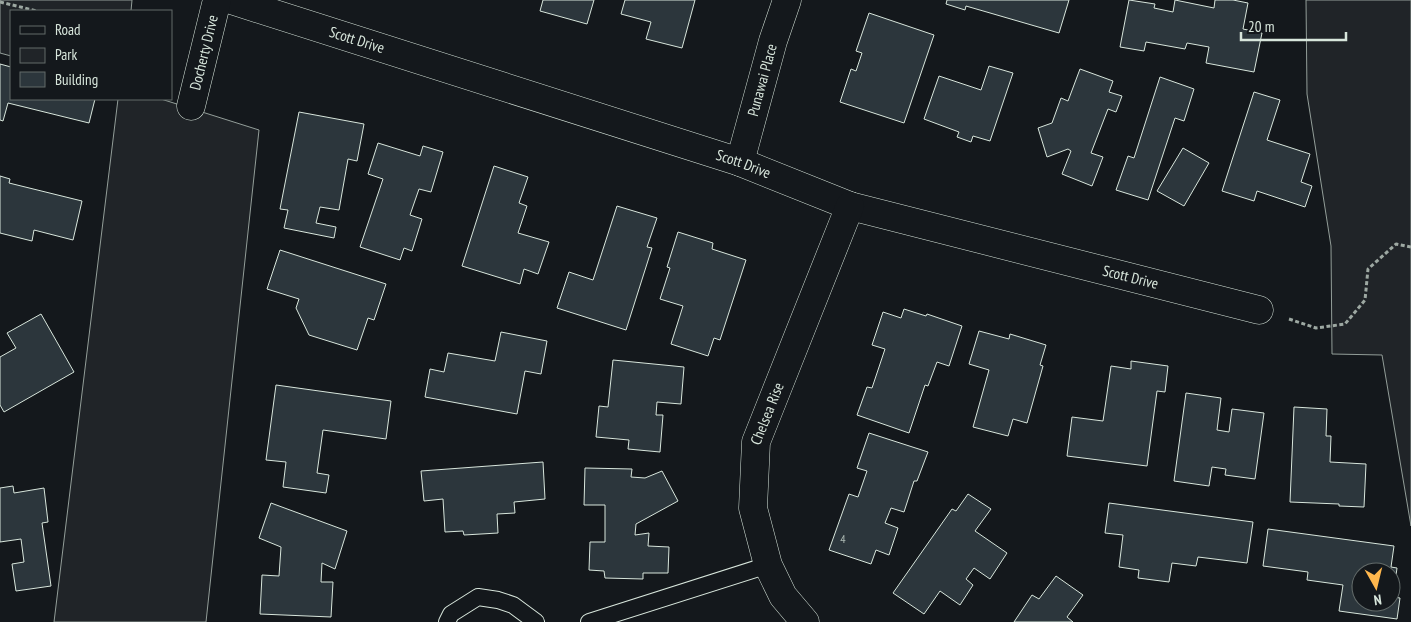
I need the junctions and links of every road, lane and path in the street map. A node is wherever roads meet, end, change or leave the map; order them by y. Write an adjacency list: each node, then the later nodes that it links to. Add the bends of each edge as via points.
1 (217, 0): 6 (street, Docherty Drive)
2 (231, 0): 7 (street, Scott Drive)
3 (787, 0): 7 (street, Punawai Place)
4 (0, 2): 5 (path)
5 (33, 10)
6 (191, 106)
7 (740, 162): 8 (street, Scott Drive)
8 (850, 206): 10 (street, Scott Drive); 11 (street, Chelsea Rise, via 756,442 753,508)
9 (1411, 247): 10 (path, via 1396,244 1368,269 1365,300 1345,324 1316,328)
10 (1259, 310)
11 (768, 565): 14 (lane); 15 (street, Chelsea Rise, via 783,596)
12 (447, 622): 13 (lane, via 451,614 478,597 513,605)
13 (536, 622)
14 (589, 622)
15 (805, 622)

